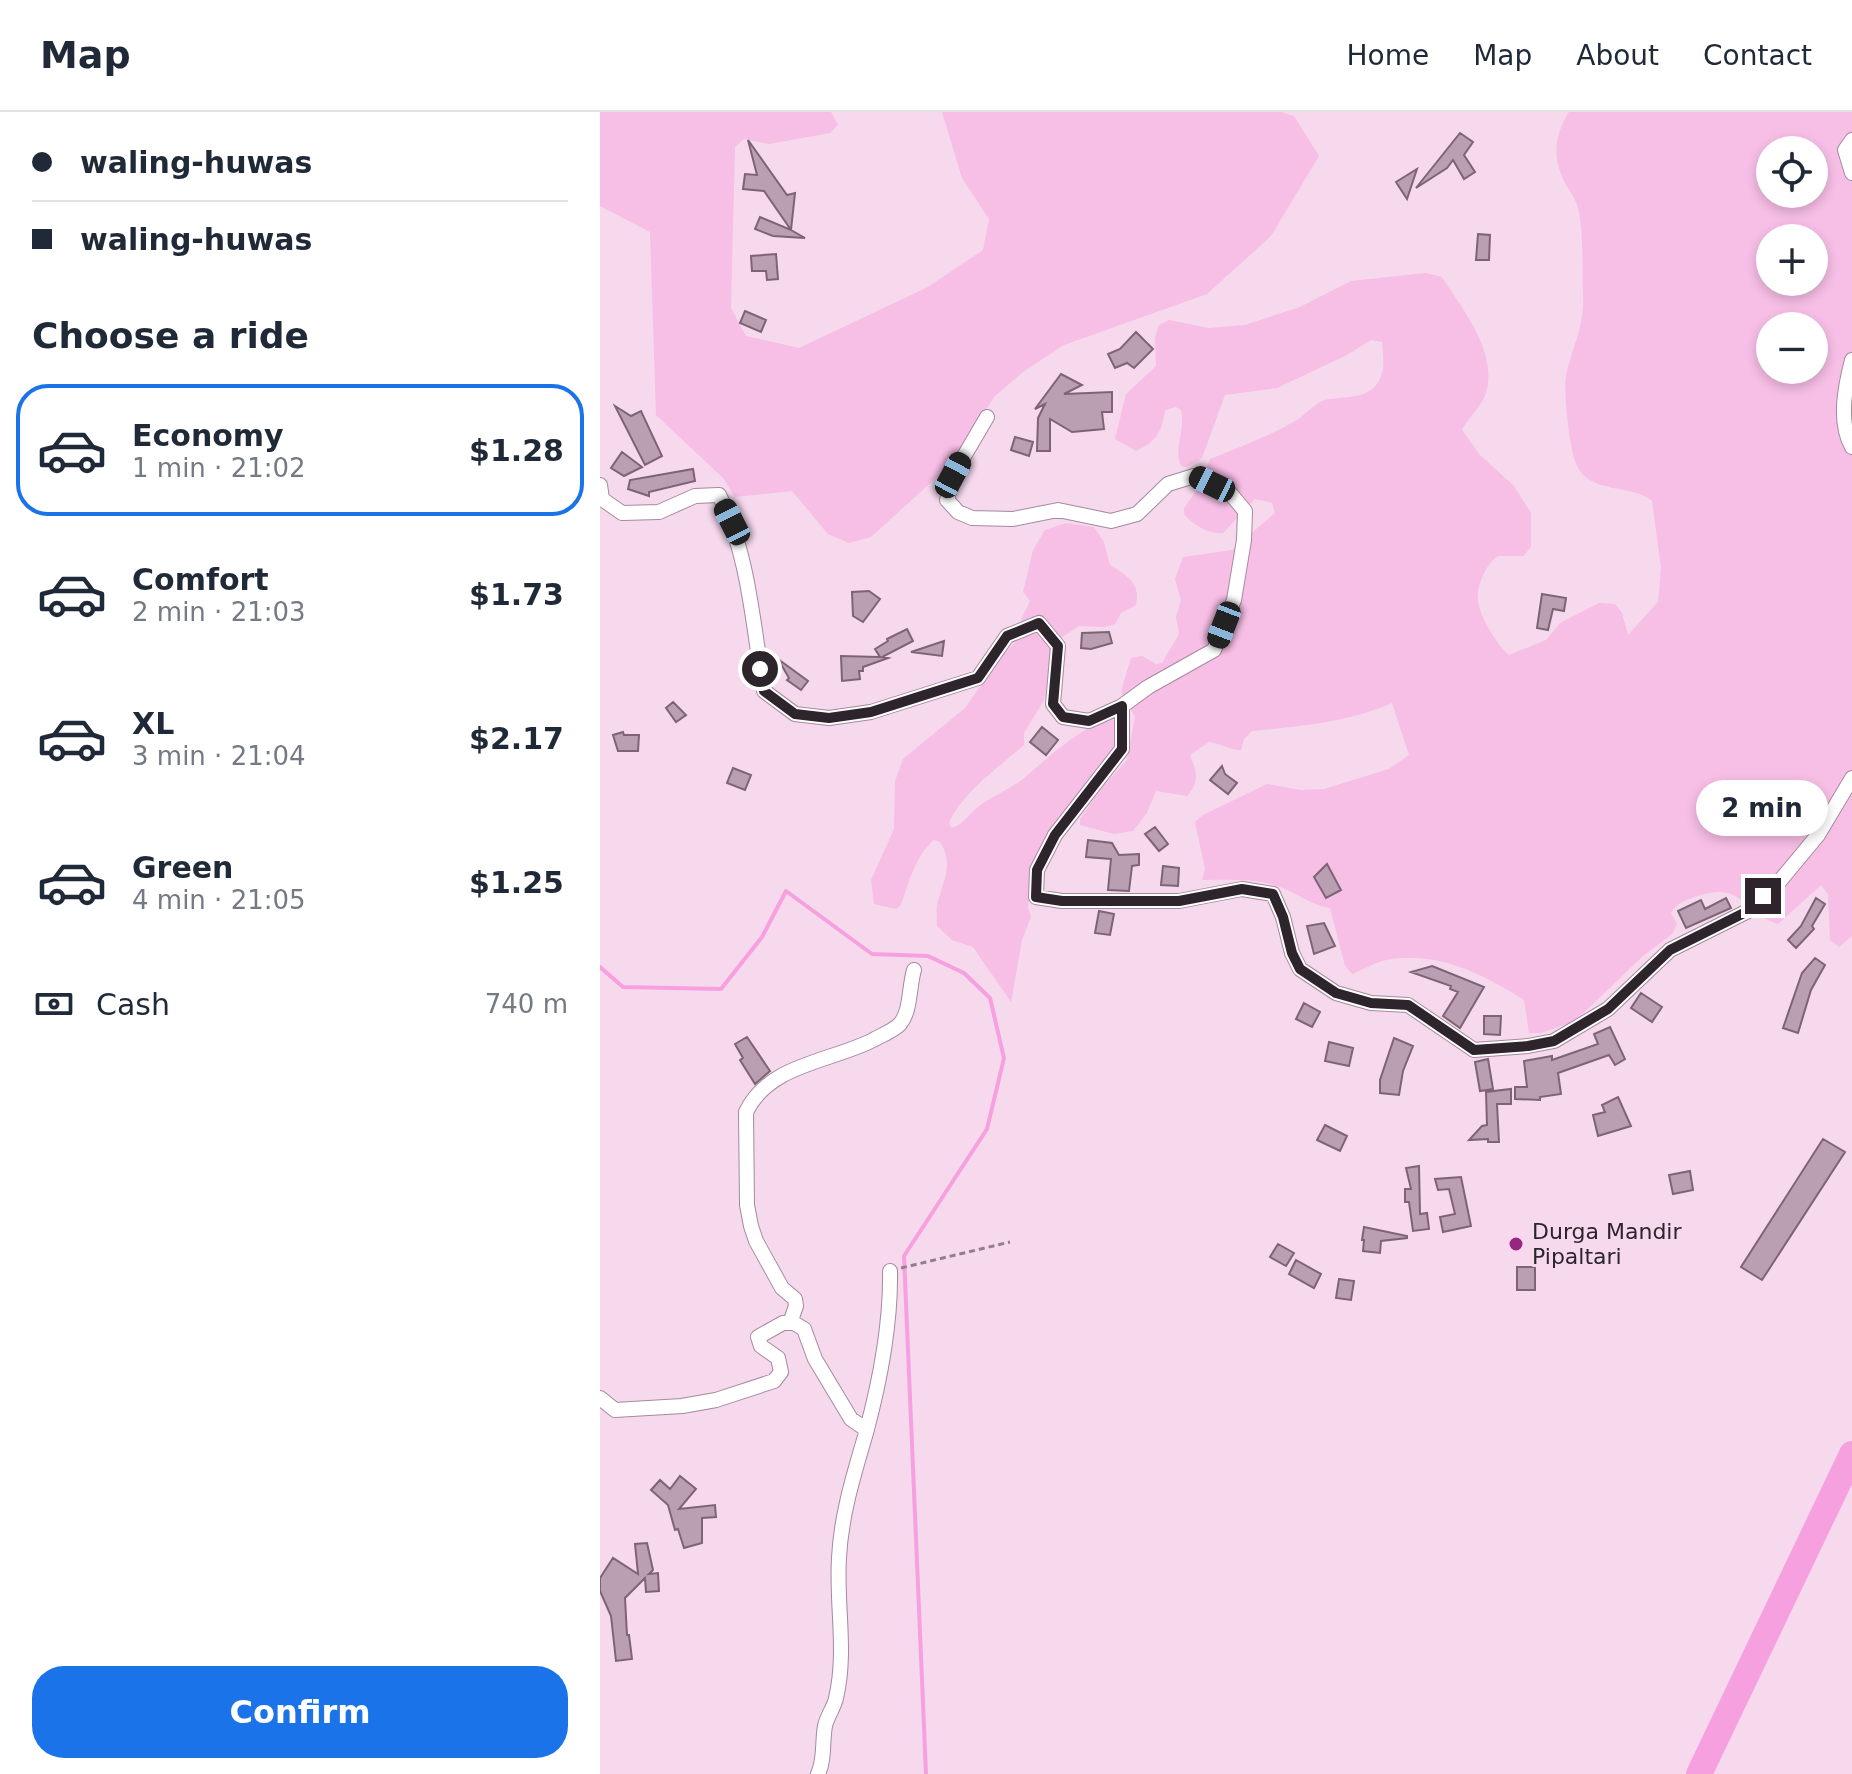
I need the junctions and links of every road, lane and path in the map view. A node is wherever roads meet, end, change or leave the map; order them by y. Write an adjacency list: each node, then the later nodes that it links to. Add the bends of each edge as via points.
1 (1852, 140): 2 (street, via 1845,150)
2 (1852, 173)
3 (1852, 360): 5 (street, via 1844,416)
4 (987, 417): 7 (street, via 953,475 947,500 972,518 1013,519 1058,510 1111,521 1137,514 1168,484 1194,476 1230,493 1245,511 1234,600 1214,650)
5 (1852, 447)
6 (600, 485): 7 (street, via 602,499 622,513 659,512 695,496 719,495 741,558 764,691 795,714 829,718 871,712 978,678 1007,636 1039,623 1058,646 1053,704 1063,717 1089,721)
7 (1122, 706): 8 (street, via 1122,749 1055,835 1037,870 1036,897 1179,901 1242,889 1273,894 1300,969 1336,993 1371,1003 1408,1005 1474,1050 1554,1041 1608,1009 1670,950 1748,911 1818,835)
8 (1852, 778)
9 (914, 970): 12 (street, via 902,1021 893,1030 776,1076 746,1112 749,1215 756,1241 782,1288 795,1299)
10 (1010, 1242): 11 (path)
11 (890, 1271): 14 (street, via 887,1331)
12 (790, 1323): 13 (street, via 758,1337 761,1346 778,1358 781,1372 774,1381 716,1400 657,1409 615,1410); 14 (street, via 804,1329 815,1359 851,1419)
13 (600, 1398)
14 (867, 1430): 15 (street, via 843,1523 836,1698 825,1726)
15 (818, 1774)

